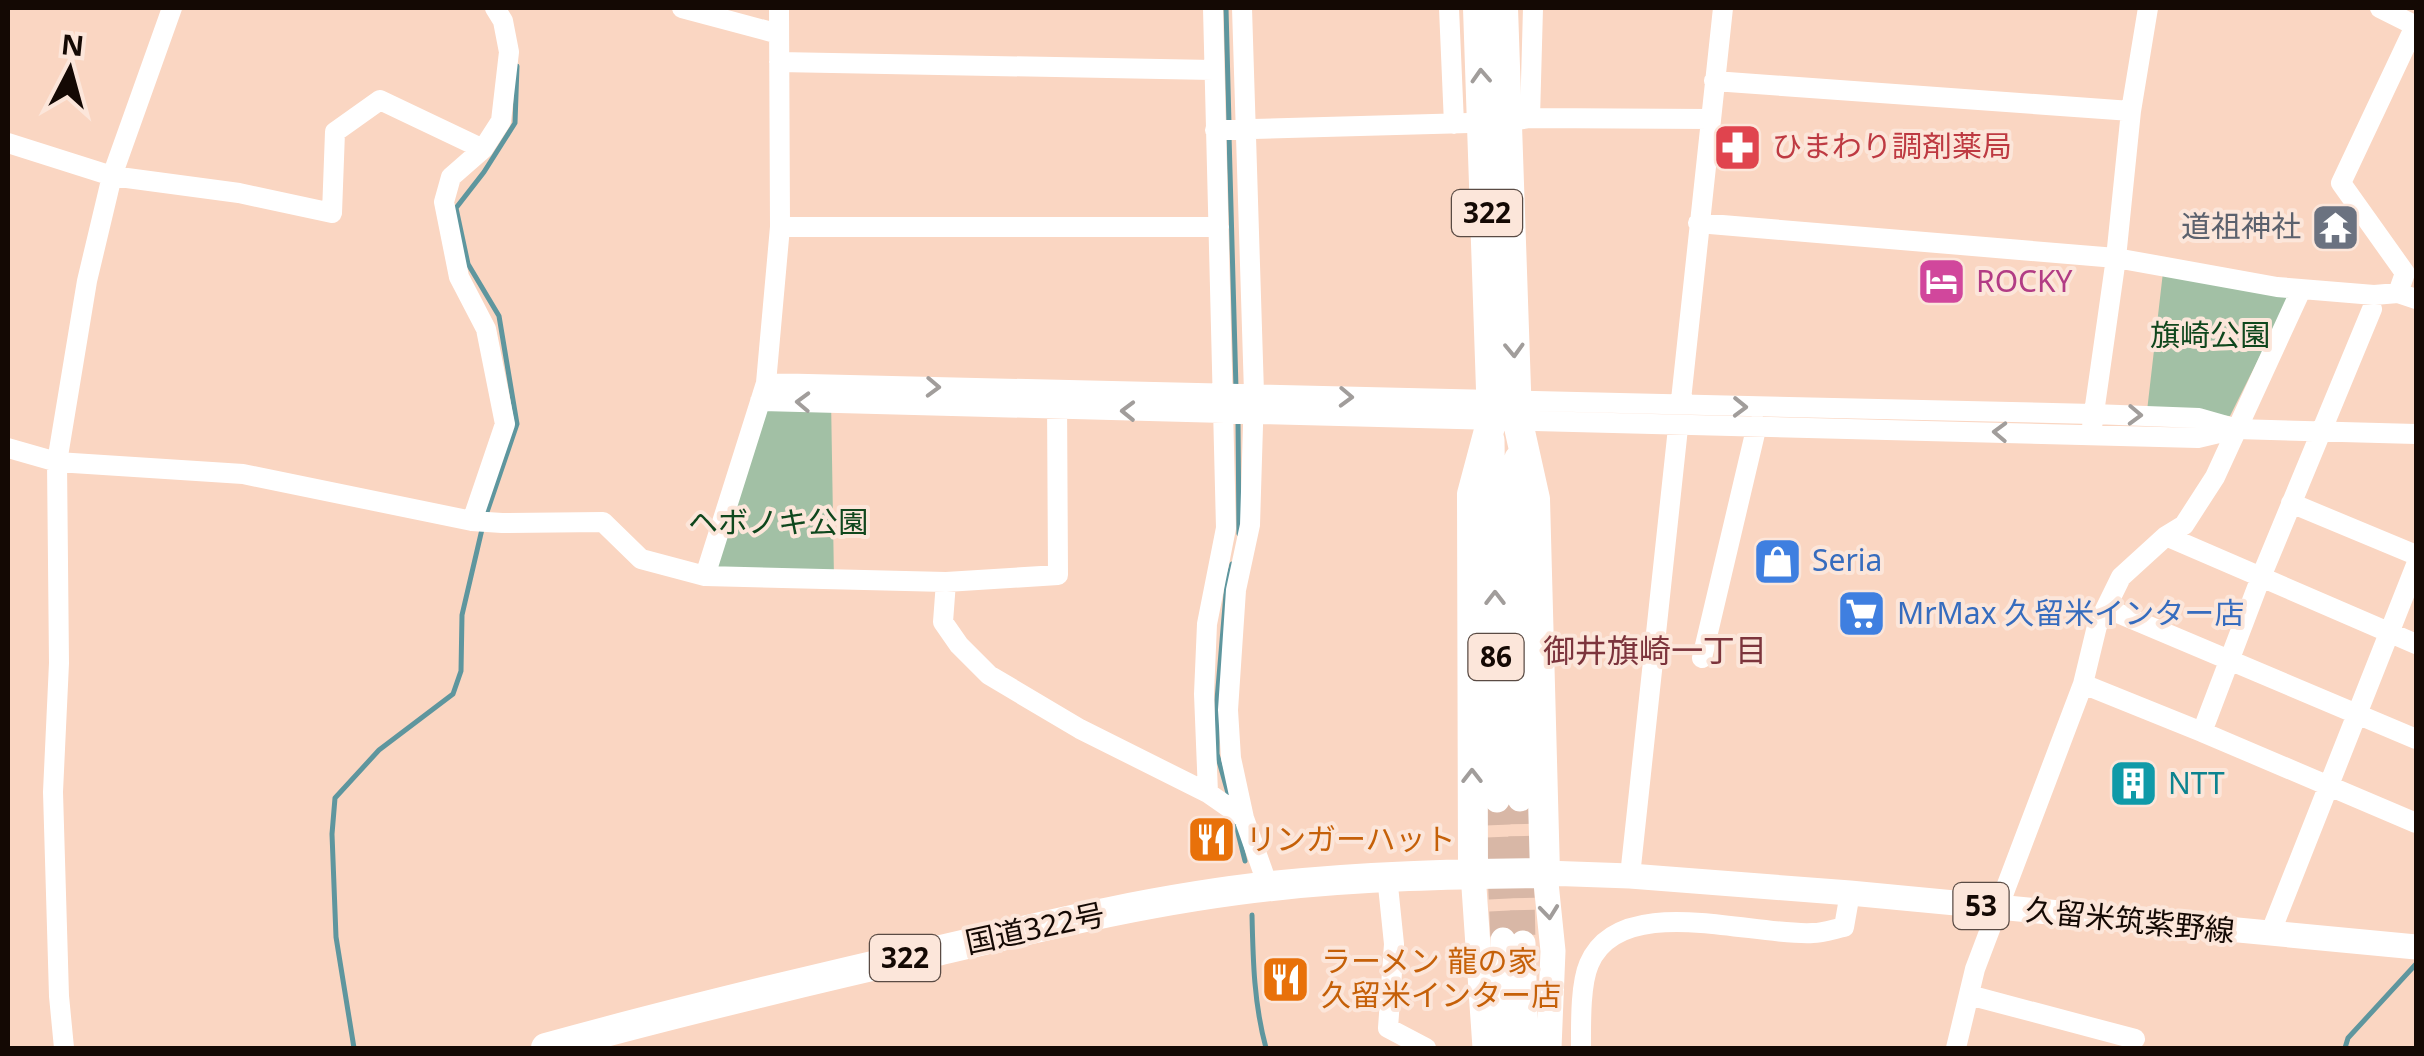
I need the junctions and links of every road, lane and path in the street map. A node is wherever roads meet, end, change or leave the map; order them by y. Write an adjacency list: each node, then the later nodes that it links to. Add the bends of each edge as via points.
1 (172, 8): 26 (street)
2 (494, 8): 25 (street, via 509,52 501,120)
3 (682, 8): 15 (street)
4 (779, 8): 15 (street)
5 (1213, 8): 17 (street)
6 (1242, 8): 23 (street)
7 (1449, 8): 21 (street)
8 (1478, 8): 21 (highway, 322, one-way to 8)
9 (1503, 8): 21 (highway, 322)
10 (1533, 8): 21 (street)
11 (1723, 8): 18 (street)
12 (2148, 8): 19 (street)
13 (2380, 8): 14 (street)
14 (2416, 26): 31 (street, via 2341,182)
15 (778, 34): 16 (street)
16 (778, 62): 17 (street); 28 (street)
17 (1214, 70): 22 (street)
18 (1714, 81): 19 (street); 20 (street)
19 (2131, 112): 30 (street)
20 (1710, 119): 21 (street); 27 (street)
21 (1493, 122): 23 (street); 38 (highway, 322)
22 (1215, 130): 23 (street); 29 (street)
23 (1245, 130): 37 (street)
24 (8, 143): 26 (street)
25 (482, 150): 26 (street, via 380,100 335,132 332,213 239,192); 48 (street, via 451,176 444,202 459,277 486,330 505,424)
26 (112, 176): 46 (street)
27 (1698, 223): 30 (street); 39 (street)
28 (780, 227): 29 (street); 34 (street)
29 (1219, 228): 36 (street)
30 (2116, 258): 32 (street); 40 (street)
31 (2409, 284): 32 (street, via 2374,295)
32 (2301, 290): 42 (street)
33 (2372, 309): 43 (street)
34 (763, 392): 35 (street); 52 (street)
35 (1057, 400): 36 (street); 54 (street, via 1058,574)
36 (1224, 403): 37 (street); 65 (street, via 1226,528 1208,624 1204,694)
37 (1251, 403): 38 (street); 67 (street, via 1250,525 1236,590 1228,710)
38 (1504, 410): 39 (street); 66 (main road, 86); 69 (highway, 322, via 1535,499); 70 (highway, 322, one-way to 38, via 1472,494)
39 (1680, 414): 40 (street, one-way to 40); 41 (street); 72 (street)
40 (2092, 424): 41 (street, one-way to 41); 42 (street, via 2199,418)
41 (1757, 425): 58 (street)
42 (2236, 429): 43 (street); 49 (street, via 2184,525)
43 (2324, 431): 44 (street); 47 (street)
44 (2416, 434)
45 (8, 448): 46 (street)
46 (57, 462): 48 (street, via 243,474); 80 (street, via 53,792)
47 (2292, 503): 50 (street); 53 (street)
48 (472, 520): 52 (street, via 602,522 641,559)
49 (2166, 536): 53 (street); 55 (street, via 2121,577)
50 (2416, 554)
51 (2416, 566): 56 (street)
52 (705, 576): 54 (street)
53 (2262, 577): 56 (street); 59 (street)
54 (946, 582): 65 (street, via 943,622 989,674)
55 (2106, 608): 59 (street); 60 (street)
56 (2388, 632): 57 (street); 61 (street)
57 (2416, 644)
58 (1702, 658)
59 (2230, 661): 61 (street); 62 (street)
60 (2084, 684): 62 (street); 75 (street)
61 (2356, 714): 63 (street); 64 (street)
62 (2202, 732): 64 (street)
63 (2416, 738)
64 (2328, 787): 68 (street); 76 (street)
65 (1208, 794): 67 (street)
66 (1509, 800)
67 (1244, 818): 73 (street)
68 (2416, 823)
69 (1545, 873): 70 (highway, 国道322号 / 322); 72 (main road, 久留米筑紫野線 / 53); 86 (main road, one-way to 86, via 1552,951)
70 (1474, 874): 71 (highway, 国道322号 / 322); 83 (main road)
71 (1387, 876): 73 (highway, 国道322号 / 322); 82 (street, via 1394,944 1388,1028)
72 (1630, 876): 74 (main road, 久留米筑紫野線 / 53)
73 (1268, 886): 81 (highway, 国道322号 / 322, via 1061,922)
74 (1850, 894): 75 (main road, 久留米筑紫野線 / 53); 87 (street, via 1844,927 1814,934 1681,921 1612,935 1589,963)
75 (1997, 908): 76 (main road, 久留米筑紫野線 / 53); 78 (street)
76 (2270, 934): 77 (main road, 久留米筑紫野線 / 53)
77 (2416, 947)
78 (1969, 996): 79 (street); 88 (street)
79 (2135, 1038)
80 (64, 1048)
81 (546, 1048)
82 (1426, 1048)
83 (1485, 1048)
84 (1506, 1048): 85 (main road, via 1513,941)
85 (1526, 1048)
86 (1549, 1048)
87 (1581, 1048)
88 (1956, 1048)

